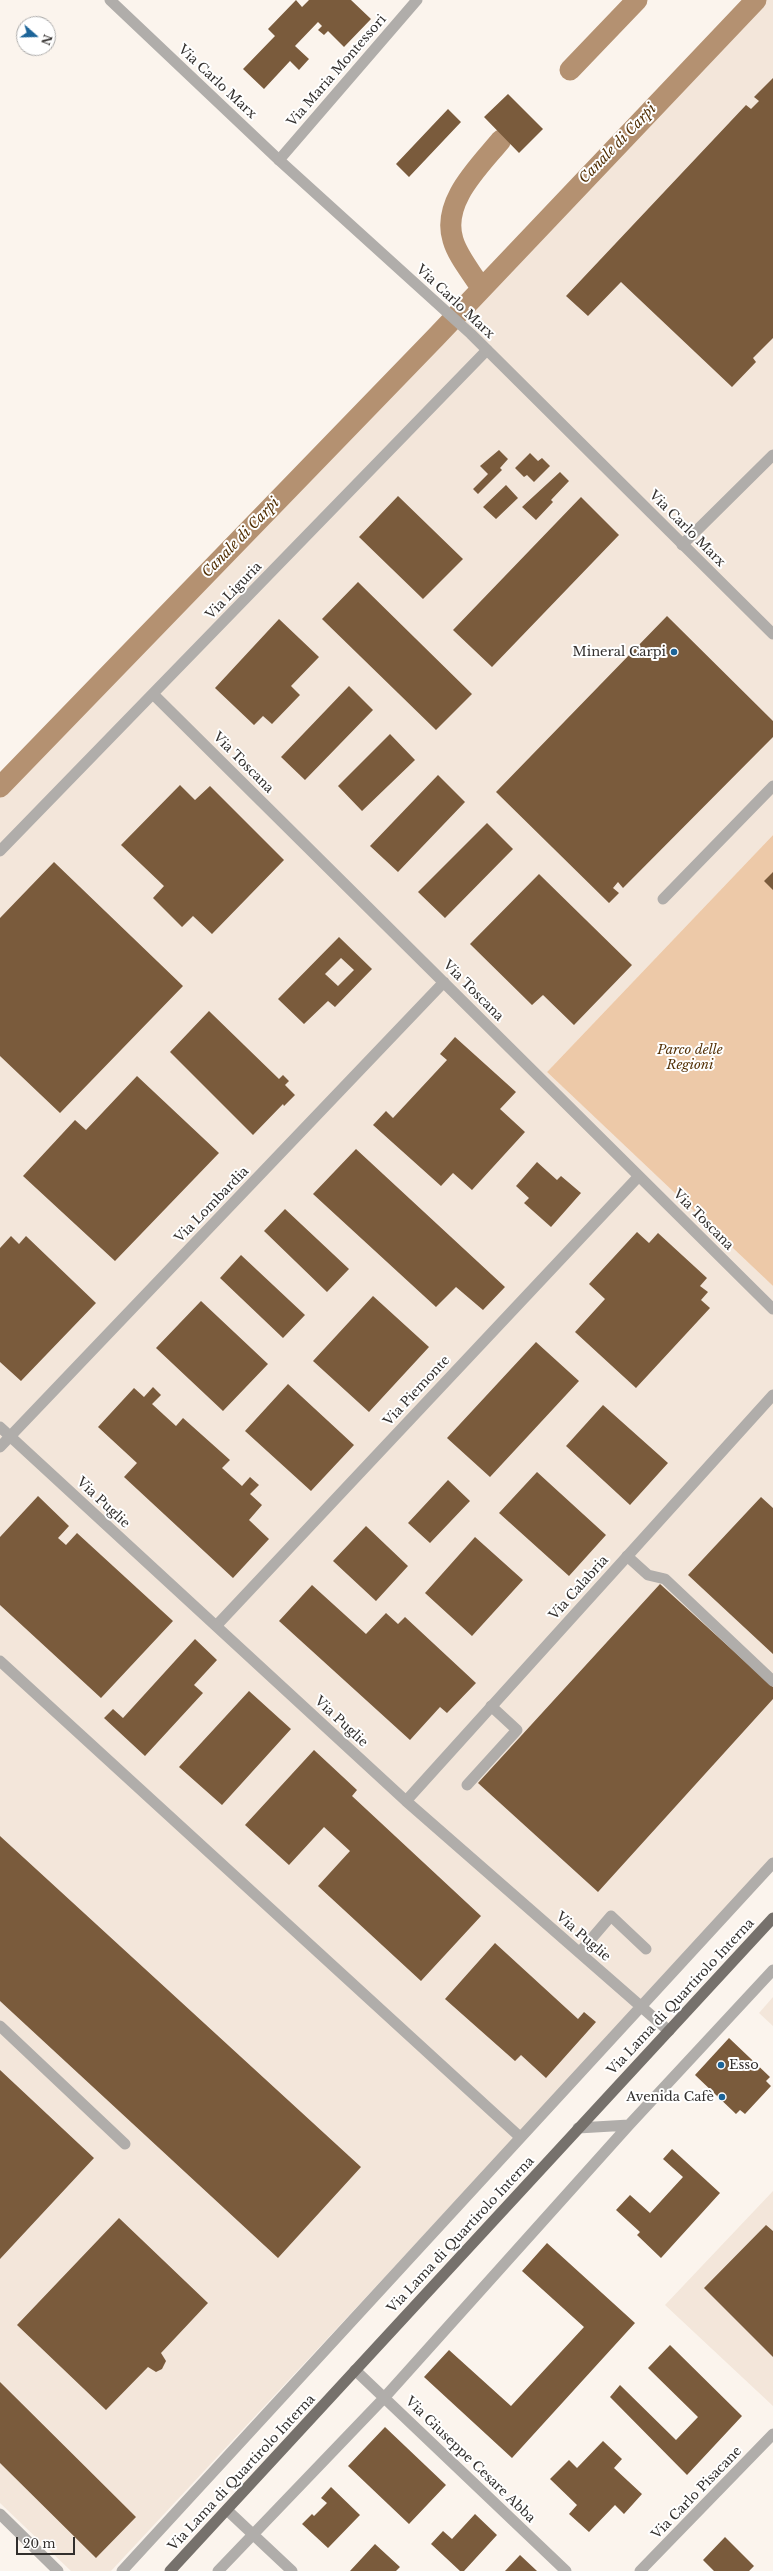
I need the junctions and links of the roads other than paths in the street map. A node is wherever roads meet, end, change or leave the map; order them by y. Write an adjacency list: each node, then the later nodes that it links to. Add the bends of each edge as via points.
1 (110, 0): 3 (street, Via Carlo Marx)
2 (416, 0): 3 (street, Via Maria Montessori)
3 (280, 160): 4 (street, Via Carlo Marx)
4 (487, 350): 6 (street, Via Carlo Marx); 8 (street, Via Liguria)
5 (773, 455): 6 (street)
6 (682, 545): 7 (street, Via Carlo Marx)
7 (773, 634)
8 (153, 694): 10 (street, Via Liguria); 12 (street, Via Toscana)
9 (773, 786): 11 (street)
10 (0, 851)
11 (663, 899)
12 (444, 982): 13 (street, Via Toscana); 17 (street, Via Lombardia)
13 (639, 1176): 14 (street, Via Toscana); 20 (street, Via Piemonte)
14 (773, 1309)
15 (773, 1395): 19 (street, Via Calabria)
16 (0, 1427): 17 (street, Via Puglie)
17 (10, 1437): 18 (street, Via Lombardia); 20 (street, Via Puglie)
18 (0, 1447)
19 (627, 1556): 22 (street, via 648,1575 664,1580); 23 (street, Via Calabria)
20 (216, 1626): 25 (street, Via Puglie)
21 (2, 1668): 36 (street)
22 (773, 1681)
23 (491, 1706): 24 (street, via 517,1730); 25 (street, Via Calabria)
24 (467, 1785)
25 (406, 1801): 29 (street, Via Puglie)
26 (773, 1863): 31 (street)
27 (773, 1918): 33 (main road, Via Lama di Quartirolo Interna)
28 (646, 1949): 29 (street, via 611,1916)
29 (580, 1952): 31 (street, Via Puglie)
30 (773, 1970): 34 (street)
31 (641, 2005): 33 (street, Via Puglie); 36 (street)
32 (0, 2026): 37 (street)
33 (669, 2031): 35 (main road, Via Lama di Quartirolo Interna)
34 (628, 2125): 35 (street); 39 (street)
35 (578, 2128): 38 (main road, Via Lama di Quartirolo Interna)
36 (520, 2136): 45 (street)
37 (125, 2144)
38 (355, 2370): 39 (street, Via Giuseppe Cesare Abba); 41 (main road, Via Lama di Quartirolo Interna)
39 (384, 2398): 43 (street); 49 (street, Via Giuseppe Cesare Abba)
40 (773, 2434): 50 (street, Via Carlo Pisacane)
41 (227, 2510): 43 (street); 46 (main road, Via Lama di Quartirolo Interna)
42 (0, 2514): 44 (street)
43 (252, 2534): 47 (street); 48 (street)
44 (58, 2571)
45 (122, 2571)
46 (170, 2571)
47 (218, 2571)
48 (292, 2571)
49 (566, 2571)
50 (640, 2571)

